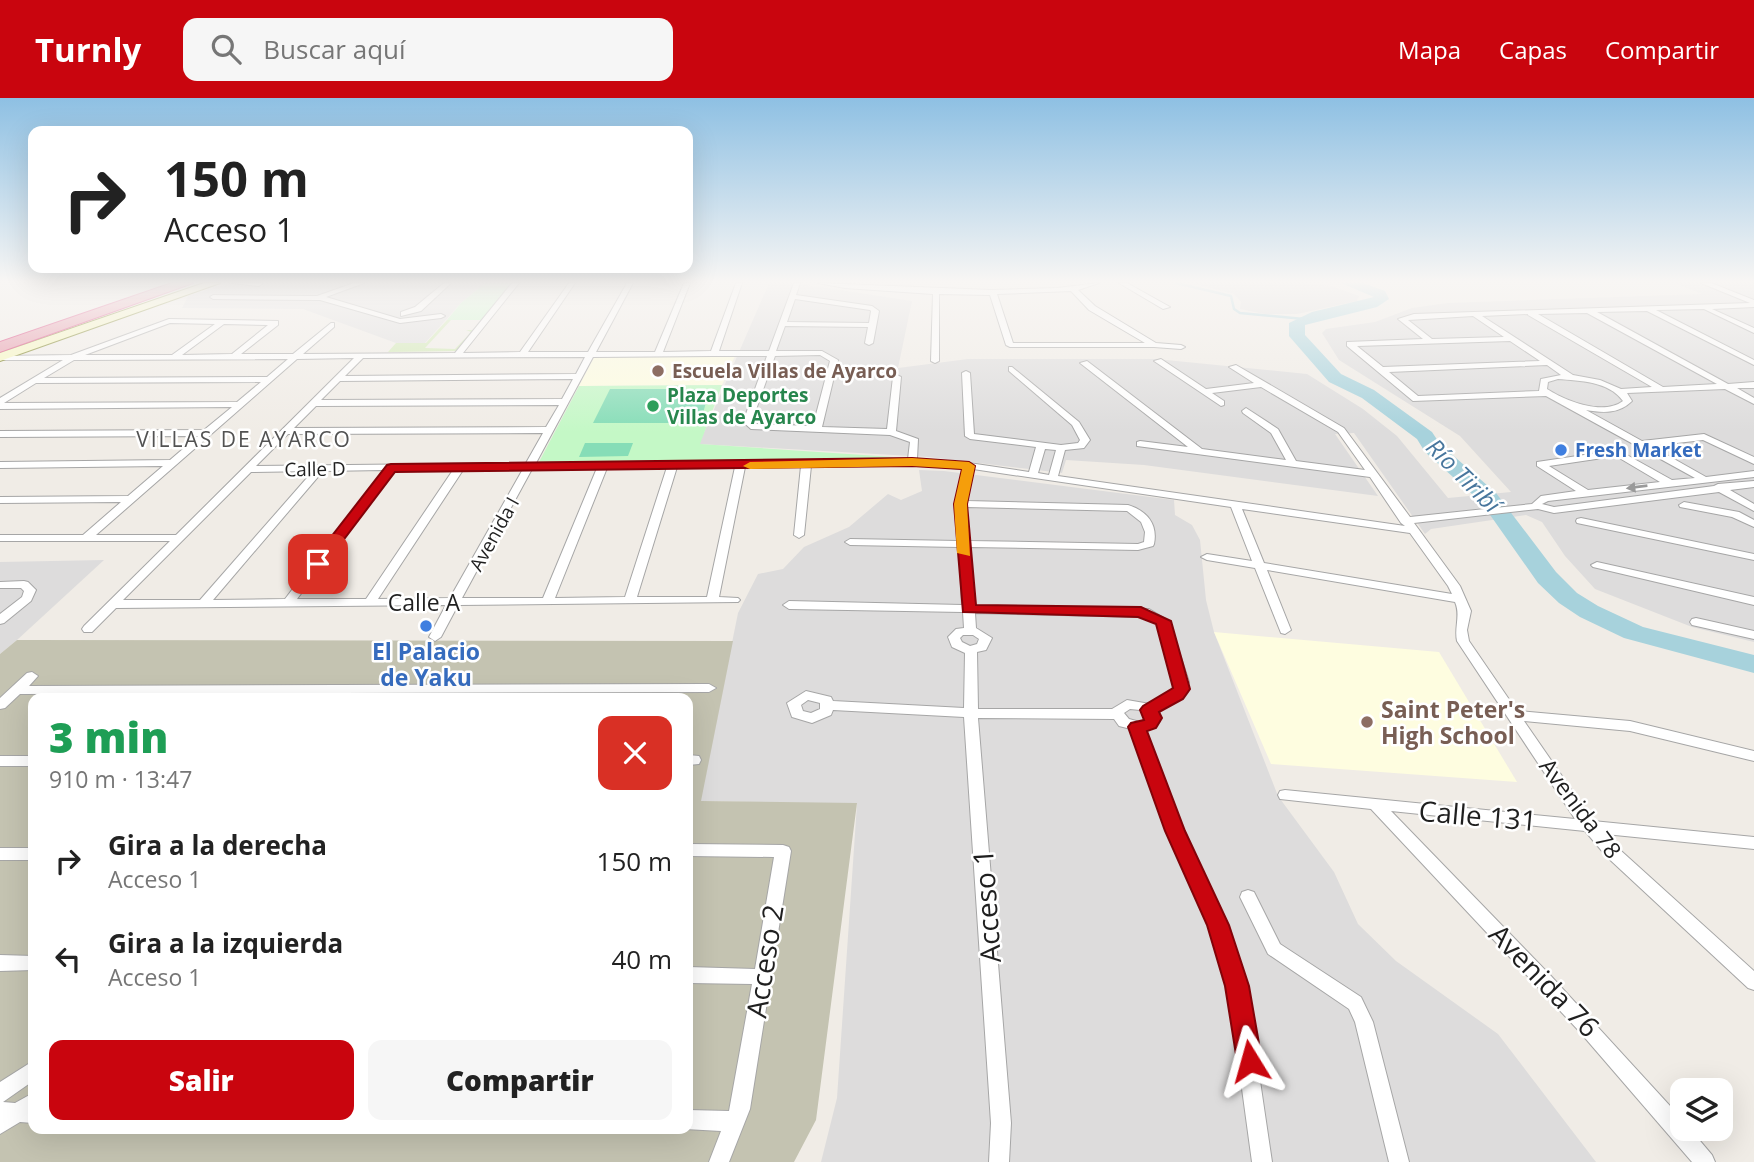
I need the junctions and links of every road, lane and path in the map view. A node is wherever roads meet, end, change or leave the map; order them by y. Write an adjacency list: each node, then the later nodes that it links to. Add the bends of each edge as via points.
1 (17, 333): 24 (highway)
2 (39, 333): 31 (highway)
3 (68, 333): 43 (street)
4 (138, 333): 44 (street)
5 (208, 333): 39 (street)
6 (263, 333): 40 (street)
7 (321, 333): 41 (street)
8 (475, 333): 33 (street)
9 (538, 333): 34 (street)
10 (602, 333): 35 (street, Avenida I)
11 (667, 333): 36 (street)
12 (722, 333): 37 (street)
13 (778, 333): 38 (street)
14 (871, 333): 28 (street)
15 (935, 333): 45 (street)
16 (1006, 333): 30 (street, via 1010,345)
17 (1133, 333): 30 (street)
18 (1418, 333): 27 (street)
19 (1488, 333): 25 (street)
20 (1501, 333): 26 (street)
21 (1564, 333): 65 (street)
22 (1628, 333): 64 (street)
23 (1694, 333): 49 (street)
24 (0, 338)
25 (1499, 339): 26 (street); 27 (street); 50 (street)
26 (1510, 339): 48 (street)
27 (1430, 341): 29 (street)
28 (869, 343)
29 (1350, 344): 53 (street)
30 (1154, 345): 32 (street)
31 (0, 347)
32 (1181, 347)
33 (458, 354): 34 (street); 42 (street)
34 (523, 354): 35 (street)
35 (590, 354): 36 (street); 55 (street, Avenida I)
36 (658, 354): 37 (street)
37 (714, 354): 38 (street)
38 (770, 354): 79 (street, via 748,416); 80 (street, via 822,353 834,360)
39 (176, 355): 40 (street); 44 (street)
40 (235, 355): 41 (street)
41 (294, 355): 42 (street); 59 (street)
42 (362, 355): 60 (street)
43 (0, 357): 44 (street)
44 (73, 357): 61 (street)
45 (935, 361)
46 (1158, 361): 67 (street)
47 (1084, 363): 91 (street)
48 (1547, 363): 50 (street); 57 (street)
49 (1754, 363)
50 (1535, 364): 53 (street); 58 (street)
51 (1233, 367): 62 (street)
52 (1012, 369): 90 (street, via 1082,432 1085,440 1081,446)
53 (1381, 370): 69 (street)
54 (966, 373): 89 (street, via 970,436)
55 (580, 376): 60 (street); 71 (street, Avenida I)
56 (897, 377): 83 (street)
57 (1570, 377): 58 (street); 66 (street)
58 (1553, 378): 68 (street, via 1542,385)
59 (266, 379): 61 (street); 75 (street)
60 (337, 379): 76 (street)
61 (34, 381): 74 (street)
62 (1262, 384): 67 (street); 107 (street, via 1341,430)
63 (1754, 385): 64 (street)
64 (1726, 386): 65 (street); 70 (street)
65 (1661, 389): 66 (street)
66 (1621, 391): 77 (street, via 1626,404)
67 (1204, 392): 73 (street)
68 (1548, 393): 69 (street); 72 (street)
69 (1416, 399)
70 (1754, 401)
71 (566, 402): 76 (street); 81 (street, Avenida I)
72 (1565, 402): 77 (street); 88 (street)
73 (1221, 403)
74 (0, 404): 75 (street)
75 (236, 404): 84 (street)
76 (313, 404): 82 (street)
77 (1592, 408): 86 (street)
78 (1246, 411): 95 (street, via 1275,431)
79 (750, 425): 80 (street)
80 (817, 428): 83 (street)
81 (550, 430): 82 (street); 103 (street, Avenida I)
82 (285, 431): 106 (street)
83 (891, 432): 93 (street, via 915,441)
84 (204, 433): 85 (street); 94 (street)
85 (0, 434)
86 (1654, 443): 88 (street); 92 (street, via 1704,437); 110 (street)
87 (1140, 444): 91 (street)
88 (1641, 444): 112 (street)
89 (1041, 446): 90 (street); 109 (street)
90 (1061, 448): 111 (street)
91 (1200, 451): 95 (street)
92 (1754, 461)
93 (912, 462): 98 (street, Calle D); 101 (street, Calle D)
94 (170, 463): 96 (street); 120 (street)
95 (1292, 463): 107 (street)
96 (0, 465)
97 (673, 465): 99 (street, Calle D); 100 (street, Calle D); 143 (street)
98 (806, 465): 100 (street, Calle D); 131 (street)
99 (603, 466): 103 (street, Calle D); 146 (street)
100 (740, 466): 144 (street)
101 (969, 466): 109 (street, Calle D); 122 (street)
102 (460, 467): 103 (street, Calle D); 105 (street, Calle D); 148 (street)
103 (532, 467): 149 (street, Avenida I)
104 (320, 468): 105 (street, Calle D); 106 (street, Calle D); 150 (street)
105 (391, 468): 151 (street)
106 (247, 469): 134 (street)
107 (1372, 474): 130 (street)
108 (1754, 474): 110 (street)
109 (1032, 475): 111 (street, Calle D)
110 (1715, 477): 112 (street); 115 (street)
111 (1053, 478): 123 (street)
112 (1702, 478): 113 (street); 116 (street)
113 (1665, 483): 117 (street, one-way to 117); 117 (street, via 1618,453 1540,464); 118 (street)
114 (1754, 484): 115 (street)
115 (1734, 487): 116 (street); 119 (street)
116 (1720, 488): 118 (street); 127 (street)
117 (1585, 493): 124 (street); 126 (street, via 1541,500)
118 (1678, 494): 124 (street)
119 (1754, 498)
120 (127, 499): 121 (street); 132 (street)
121 (0, 500)
122 (961, 504): 136 (street); 136 (street, via 1128,508 1145,517 1151,537 1149,544 1138,547)
123 (1235, 504): 130 (street); 140 (street)
124 (1602, 504): 126 (street, via 1554,510)
125 (1684, 505): 129 (street, via 1735,514)
126 (1538, 506): 130 (street)
127 (1754, 508)
128 (1581, 521): 138 (street)
129 (1752, 522)
130 (1408, 525): 142 (street)
131 (799, 535)
132 (88, 537): 133 (street); 134 (street)
133 (0, 538)
134 (179, 538): 152 (street)
135 (850, 542): 136 (street)
136 (964, 544): 154 (street)
137 (1207, 557): 140 (street)
138 (1754, 557)
139 (1597, 565): 147 (street)
140 (1261, 566): 142 (street); 159 (street)
141 (0, 585): 155 (street, via 24,584 30,590 27,599)
142 (1460, 599): 173 (street, Avenida 78, via 1465,611 1462,641)
143 (630, 600): 144 (street, Calle A); 146 (street, Calle A)
144 (712, 600): 145 (street, Calle A)
145 (734, 600)
146 (548, 601): 149 (street, Calle A)
147 (1754, 601)
148 (370, 602): 149 (street, Calle A); 151 (street, Calle A)
149 (456, 602): 161 (street, Avenida I)
150 (204, 603): 151 (street, Calle A); 152 (street, Calle A)
151 (288, 603)
152 (113, 604): 157 (street)
153 (789, 605): 154 (street)
154 (969, 609): 158 (street); 170 (street, via 1141,612 1158,617 1182,689)
155 (0, 620)
156 (1696, 622): 160 (street)
157 (88, 629)
158 (970, 630): 162 (street, via 984,635 986,642); 162 (street, via 956,634 954,641)
159 (1285, 631)
160 (1754, 635)
161 (435, 637)
162 (971, 650): 171 (street, Acceso 1)
163 (32, 676): 165 (street)
164 (709, 688): 167 (street)
165 (17, 690): 166 (street); 168 (street)
166 (316, 693)
167 (464, 693)
168 (0, 705)
169 (828, 705): 171 (street)
170 (1149, 710): 172 (street, via 1127,704); 174 (street, via 1153,721)
171 (971, 713): 172 (street); 198 (street, Acceso 1, via 1001,1123)
172 (1118, 715): 174 (street, via 1124,723)
173 (1512, 715): 175 (street, via 1630,726); 180 (street, Avenida 78)
174 (1137, 727): 199 (street, via 1175,831 1218,925 1237,986)
175 (1754, 756)
176 (0, 761): 177 (street)
177 (28, 761)
178 (1285, 795): 179 (street, Calle 131)
179 (1377, 807): 180 (street, Calle 131); 201 (street, Avenida 76, via 1561,995)
180 (1587, 824): 181 (street, Calle 131); 190 (street, Avenida 78, via 1646,887)
181 (1754, 843)
182 (693, 850): 189 (street, Acceso 2, via 783,851)
183 (0, 854): 184 (street)
184 (28, 854)
185 (1248, 897): 200 (street, via 1274,949 1355,1003 1364,1022)
186 (0, 963): 187 (street)
187 (28, 963)
188 (693, 975): 189 (street)
189 (762, 977): 195 (street, Acceso 2)
190 (1754, 982)
191 (28, 1074): 192 (street)
192 (0, 1094)
193 (21, 1110): 196 (street)
194 (693, 1121): 195 (street)
195 (735, 1121): 197 (street, Acceso 2)
196 (0, 1124)
197 (719, 1162)
198 (999, 1162)
199 (1262, 1162)
200 (1399, 1162)
201 (1705, 1162)

